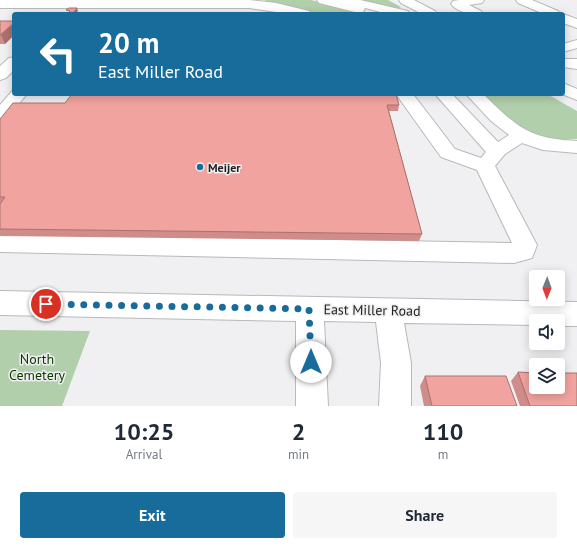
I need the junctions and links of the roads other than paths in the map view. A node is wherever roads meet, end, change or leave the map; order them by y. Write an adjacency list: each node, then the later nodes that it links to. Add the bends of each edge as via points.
1 (323, 0): 17 (street)
2 (345, 0): 18 (street)
3 (405, 0): 19 (street)
4 (445, 0): 11 (street)
5 (478, 0): 11 (street)
6 (522, 0): 21 (street)
7 (73, 2): 8 (street); 9 (street); 13 (street)
8 (5, 4): 12 (street)
9 (97, 4): 10 (street); 14 (street)
10 (122, 4): 15 (street); 16 (street, via 260,5)
11 (457, 4): 20 (street)
12 (0, 12)
13 (63, 12)
14 (90, 12)
15 (116, 12)
16 (295, 12)
17 (373, 12)
18 (396, 12)
19 (427, 12)
20 (473, 12)
21 (549, 12)
22 (565, 19): 23 (street)
23 (577, 24)
24 (577, 44): 25 (street)
25 (565, 47)
26 (12, 63): 29 (street)
27 (565, 63): 28 (street)
28 (577, 64)
29 (0, 75): 30 (street)
30 (12, 76)
31 (565, 89): 32 (street)
32 (577, 95)
33 (17, 96): 37 (street)
34 (405, 96): 40 (street, via 448,153)
35 (445, 96): 40 (street, via 492,147)
36 (476, 96): 38 (street, via 503,123)
37 (0, 115)
38 (521, 136): 39 (street, via 546,145); 40 (street)
39 (577, 147)
40 (492, 158): 41 (street, via 525,245 523,251 507,253)
41 (0, 243)
42 (0, 303): 43 (street, East Miller Road)
43 (309, 309): 44 (street, East Miller Road); 46 (street)
44 (388, 310): 45 (street, East Miller Road); 47 (street, via 396,363)
45 (575, 319)
46 (312, 406)
47 (395, 406)

